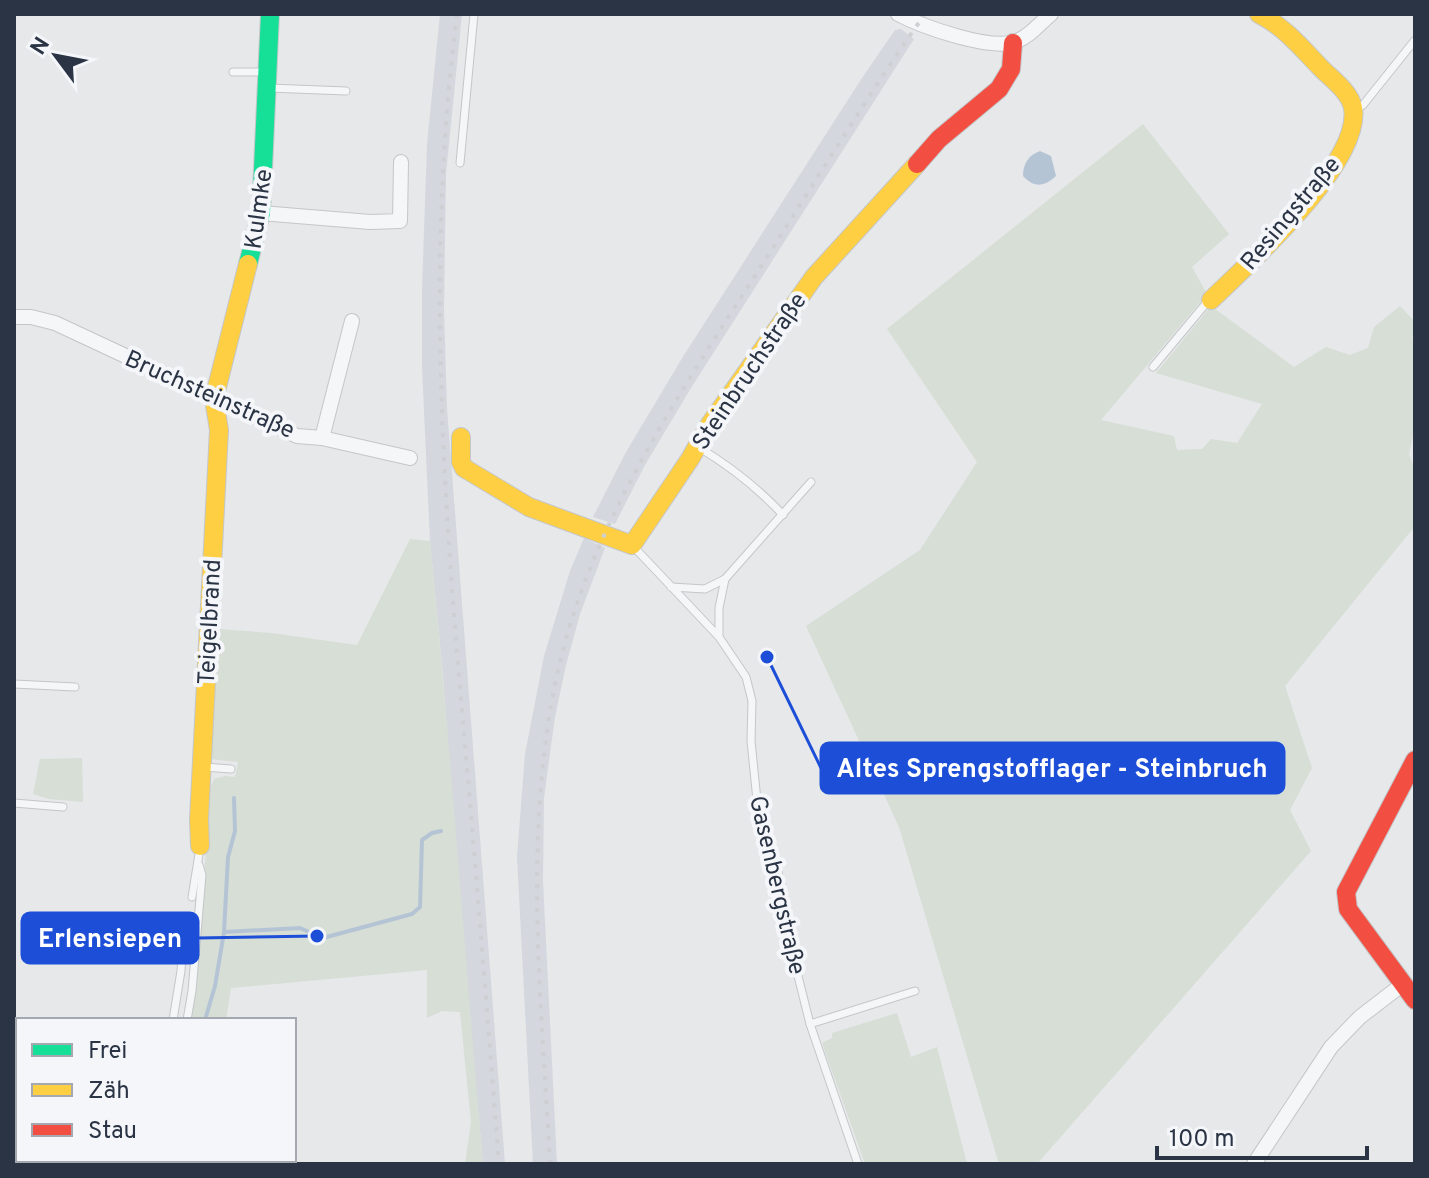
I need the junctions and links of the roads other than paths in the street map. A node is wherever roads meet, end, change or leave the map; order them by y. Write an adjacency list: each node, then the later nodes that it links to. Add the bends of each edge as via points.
1 (270, 14): 9 (street, Kulmke)
2 (474, 14): 13 (lane)
3 (898, 14): 7 (street, via 935,31)
4 (1051, 14): 7 (street)
5 (1259, 14): 11 (street, via 1288,33)
6 (1415, 40): 11 (lane)
7 (1013, 43): 22 (street, Steinbruchstraße, via 1011,69 999,89 939,139 814,277)
8 (233, 72): 9 (lane)
9 (267, 80): 10 (lane); 14 (street, Kulmke)
10 (346, 91)
11 (1354, 111): 15 (street, Resingstraße, via 1349,139 1319,185)
12 (401, 162): 14 (street, via 400,221)
13 (460, 163)
14 (261, 213): 19 (street, Kulmke)
15 (1211, 300): 18 (lane)
16 (14, 317): 19 (street, Bruchsteinstraße, via 55,323)
17 (352, 321): 21 (street)
18 (1153, 367)
19 (214, 399): 21 (street, Bruchsteinstraße, via 297,436); 33 (street, Teigelbrand, via 219,430)
20 (461, 437): 26 (street, via 464,468 529,507)
21 (322, 438): 23 (street, Bruchsteinstraße)
22 (696, 446): 25 (lane, via 742,477); 26 (street, Steinbruchstraße)
23 (410, 458)
24 (811, 482): 25 (lane)
25 (783, 515): 27 (lane)
26 (632, 545): 28 (lane, Gasenbergstraße)
27 (725, 579): 28 (lane, via 705,589); 29 (lane)
28 (671, 587): 29 (lane, Gasenbergstraße)
29 (719, 637): 45 (lane, Gasenbergstraße, via 746,677 752,701 759,820 775,859)
30 (14, 684): 31 (lane)
31 (75, 687)
32 (1415, 760): 40 (street, via 1346,892 1348,909)
33 (202, 767): 34 (lane); 37 (street, Teigelbrand)
34 (231, 769)
35 (14, 803): 36 (lane)
36 (63, 807)
37 (200, 856): 38 (lane); 44 (lane)
38 (192, 897)
39 (184, 925): 43 (lane)
40 (1403, 984): 42 (street); 49 (street, via 1331,1047)
41 (915, 991): 45 (lane)
42 (1415, 1000)
43 (173, 1018)
44 (187, 1018)
45 (810, 1024): 48 (lane, Gasenbergstraße)
46 (14, 1096): 47 (lane)
47 (14, 1164)
48 (858, 1164)
49 (1254, 1164)

